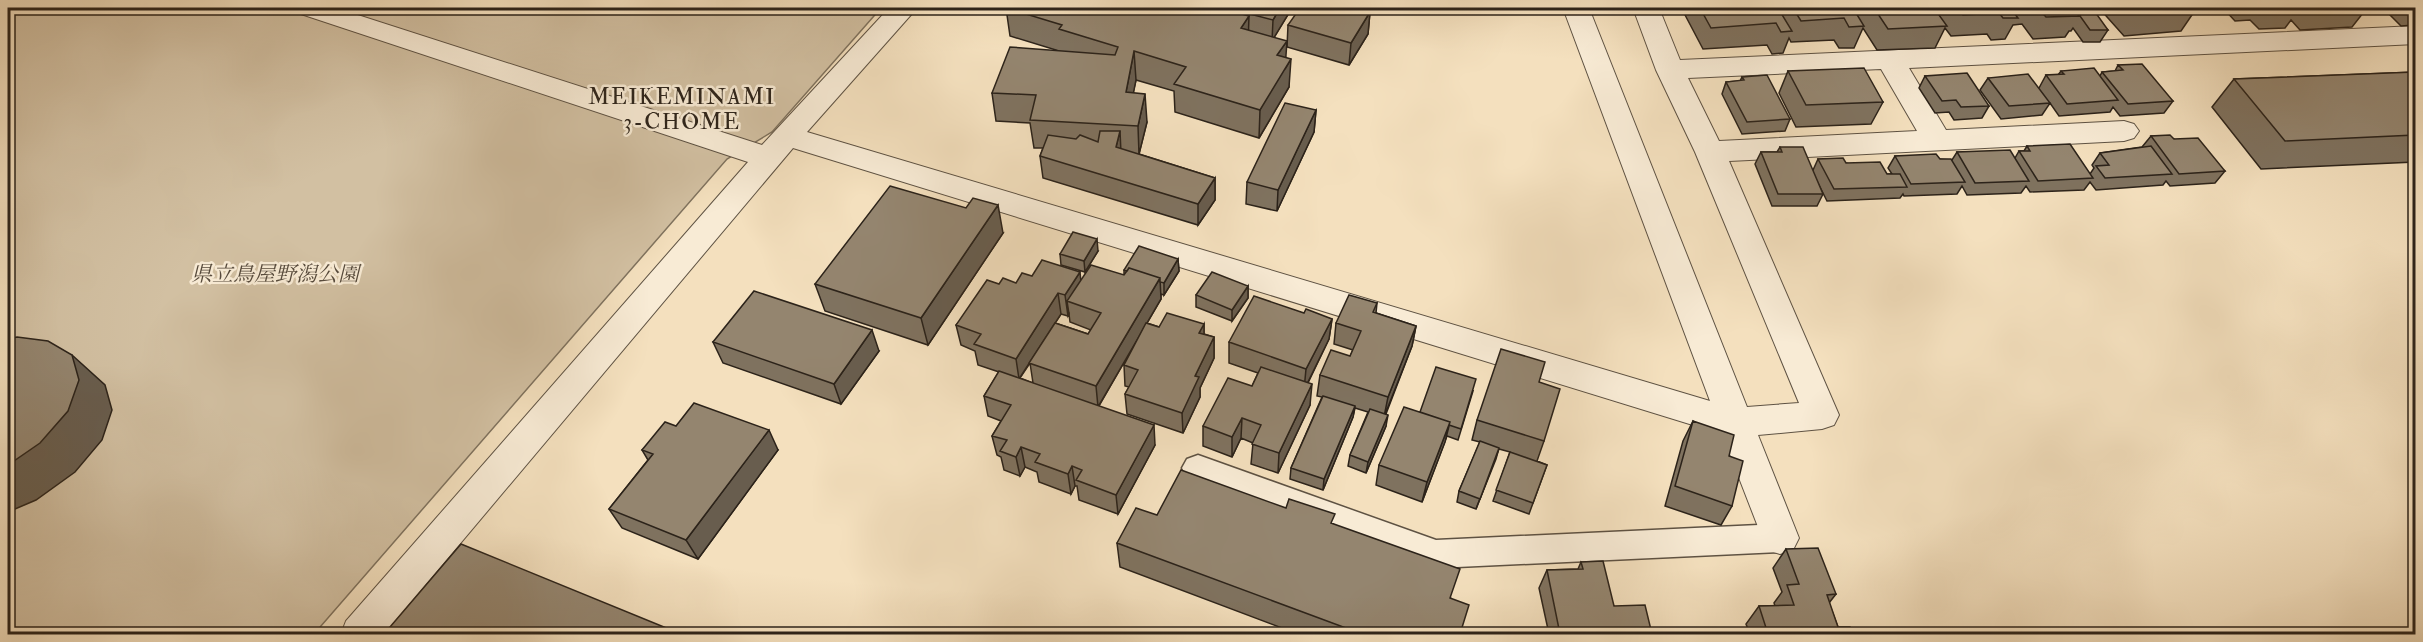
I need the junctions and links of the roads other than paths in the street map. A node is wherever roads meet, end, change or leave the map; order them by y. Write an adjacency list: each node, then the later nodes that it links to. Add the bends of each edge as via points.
1 (310, 8): 12 (street)
2 (904, 8): 12 (street)
3 (1576, 8): 14 (street)
4 (1646, 8): 9 (street)
5 (2360, 15): 7 (street)
6 (2415, 34): 7 (street)
7 (2378, 36): 8 (street)
8 (1890, 60): 9 (street); 11 (street)
9 (1670, 70): 13 (street)
10 (2124, 130): 11 (street)
11 (1937, 140): 13 (street)
12 (778, 147): 14 (street); 17 (street)
13 (1710, 152): 14 (street, via 1822,415)
14 (1736, 423): 16 (street)
15 (1198, 468): 16 (lane, via 1436,554)
16 (1780, 538)
17 (360, 634)

